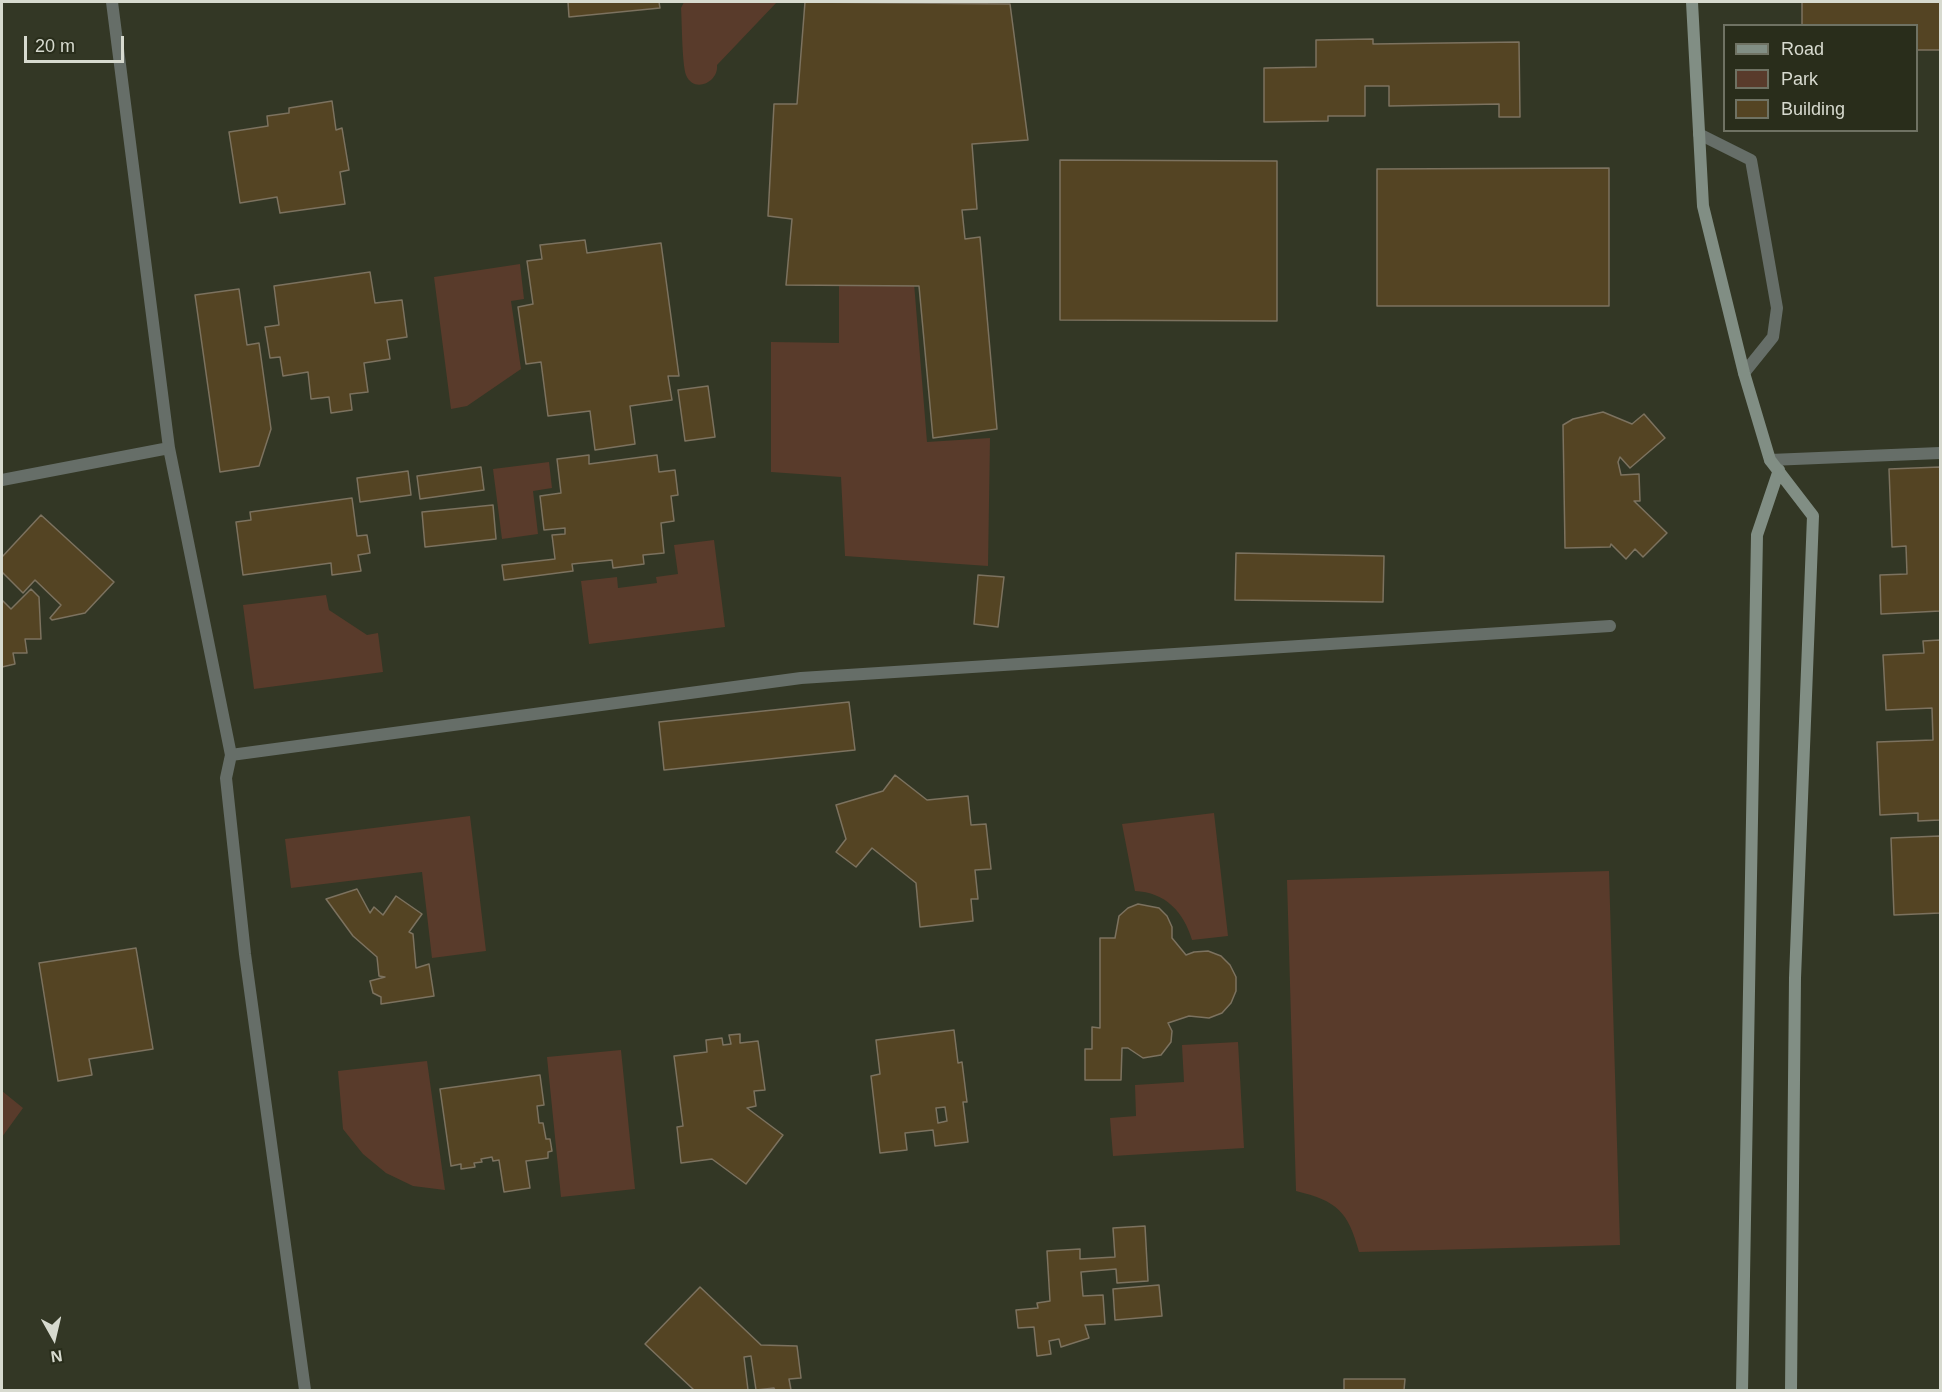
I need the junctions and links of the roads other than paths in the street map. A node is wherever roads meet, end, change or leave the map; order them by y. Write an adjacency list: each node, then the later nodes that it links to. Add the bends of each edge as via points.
1 (112, 2): 5 (street)
2 (1692, 2): 3 (street)
3 (1699, 134): 4 (street, via 1703,206); 4 (street, via 1751,160 1777,308 1773,337)
4 (1744, 373): 7 (street)
5 (169, 448): 9 (street); 11 (street)
6 (1941, 453): 7 (street)
7 (1770, 460): 8 (street)
8 (1779, 470): 13 (street, via 1757,535); 14 (street, via 1813,516 1794,978)
9 (2, 480)
10 (1610, 626): 11 (street, via 801,678)
11 (231, 755): 12 (street, via 225,778 245,954)
12 (305, 1390)
13 (1742, 1390)
14 (1791, 1390)

